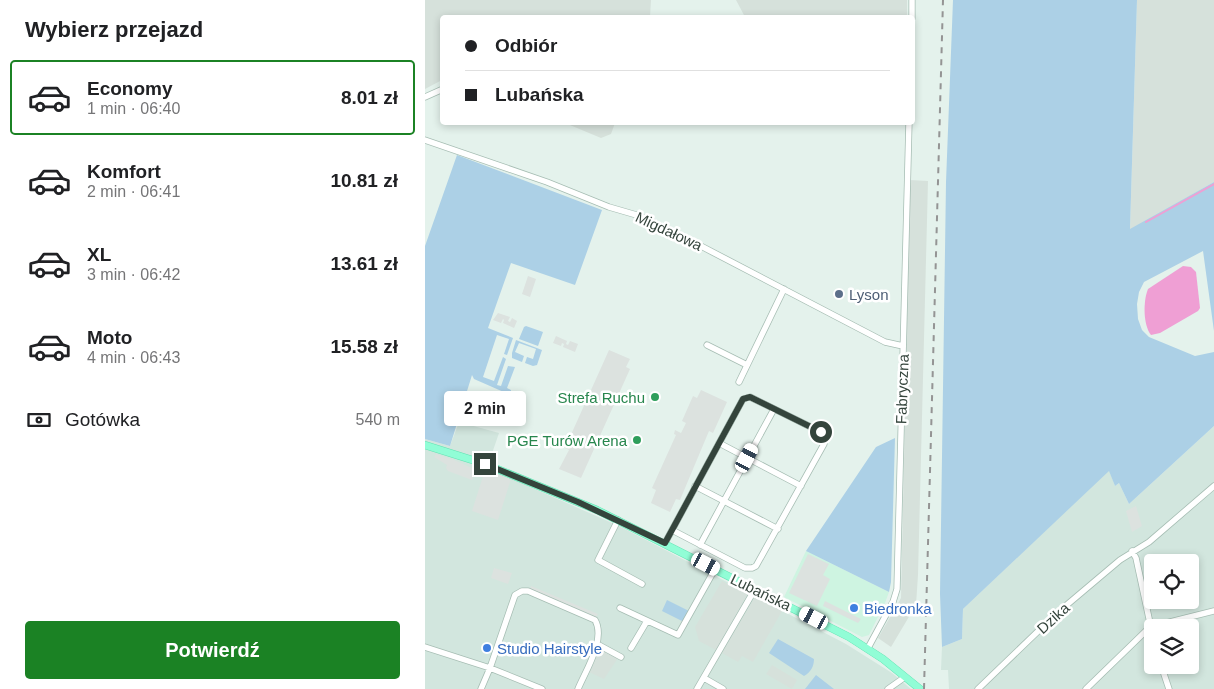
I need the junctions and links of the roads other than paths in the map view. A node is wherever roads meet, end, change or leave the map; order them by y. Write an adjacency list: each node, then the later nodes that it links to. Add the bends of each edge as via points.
1 (912, 0): 2 (street)
2 (912, 15)
3 (440, 90): 4 (street)
4 (425, 97)
5 (909, 125): 9 (street, Fabryczna)
6 (425, 140): 7 (street, Migdałowa, via 640,216)
7 (784, 289): 9 (street, Migdałowa, via 885,342); 10 (street)
8 (707, 345): 10 (street)
9 (903, 346): 38 (street, Fabryczna, via 897,589)
10 (747, 365): 11 (street)
11 (739, 382)
12 (774, 409): 13 (street, via 745,397); 15 (street); 17 (street, via 825,436 824,444)
13 (719, 443): 15 (street); 16 (street)
14 (425, 445): 20 (main road, Lubańska, via 513,475)
15 (747, 458): 17 (street); 19 (street)
16 (695, 486): 19 (street); 22 (street)
17 (801, 486): 21 (street)
18 (1214, 486): 25 (street, Dzika, via 1149,542)
19 (723, 501): 21 (street); 24 (street)
20 (619, 520): 23 (main road, Lubańska); 27 (street, via 598,560)
21 (778, 529): 24 (street, via 759,564 752,568 745,568)
22 (672, 530): 23 (street); 24 (street)
23 (665, 543): 26 (main road, Lubańska)
24 (700, 545)
25 (1132, 551): 31 (street); 51 (street, Dzika, via 1056,614)
26 (715, 569): 28 (main road, Lubańska); 33 (street, via 678,635)
27 (642, 584)
28 (755, 589): 38 (main road, Lubańska); 43 (street)
29 (620, 608): 33 (street)
30 (1214, 611): 32 (street)
31 (1147, 619)
32 (1182, 619)
33 (647, 621): 37 (street)
34 (1144, 632): 52 (street)
35 (597, 644): 39 (street); 40 (street, via 599,630 595,620 522,591 515,596); 46 (street)
36 (425, 647): 40 (street)
37 (631, 648)
38 (867, 648): 42 (main road, Lubańska)
39 (621, 657)
40 (490, 668): 44 (street); 45 (street)
41 (1164, 674): 53 (street)
42 (905, 677): 49 (street); 50 (main road, Lubańska)
43 (704, 678): 47 (street); 48 (street)
44 (481, 689)
45 (542, 689)
46 (578, 689)
47 (697, 689)
48 (723, 689)
49 (888, 689)
50 (920, 689)
51 (978, 689)
52 (1086, 689)
53 (1169, 689)

